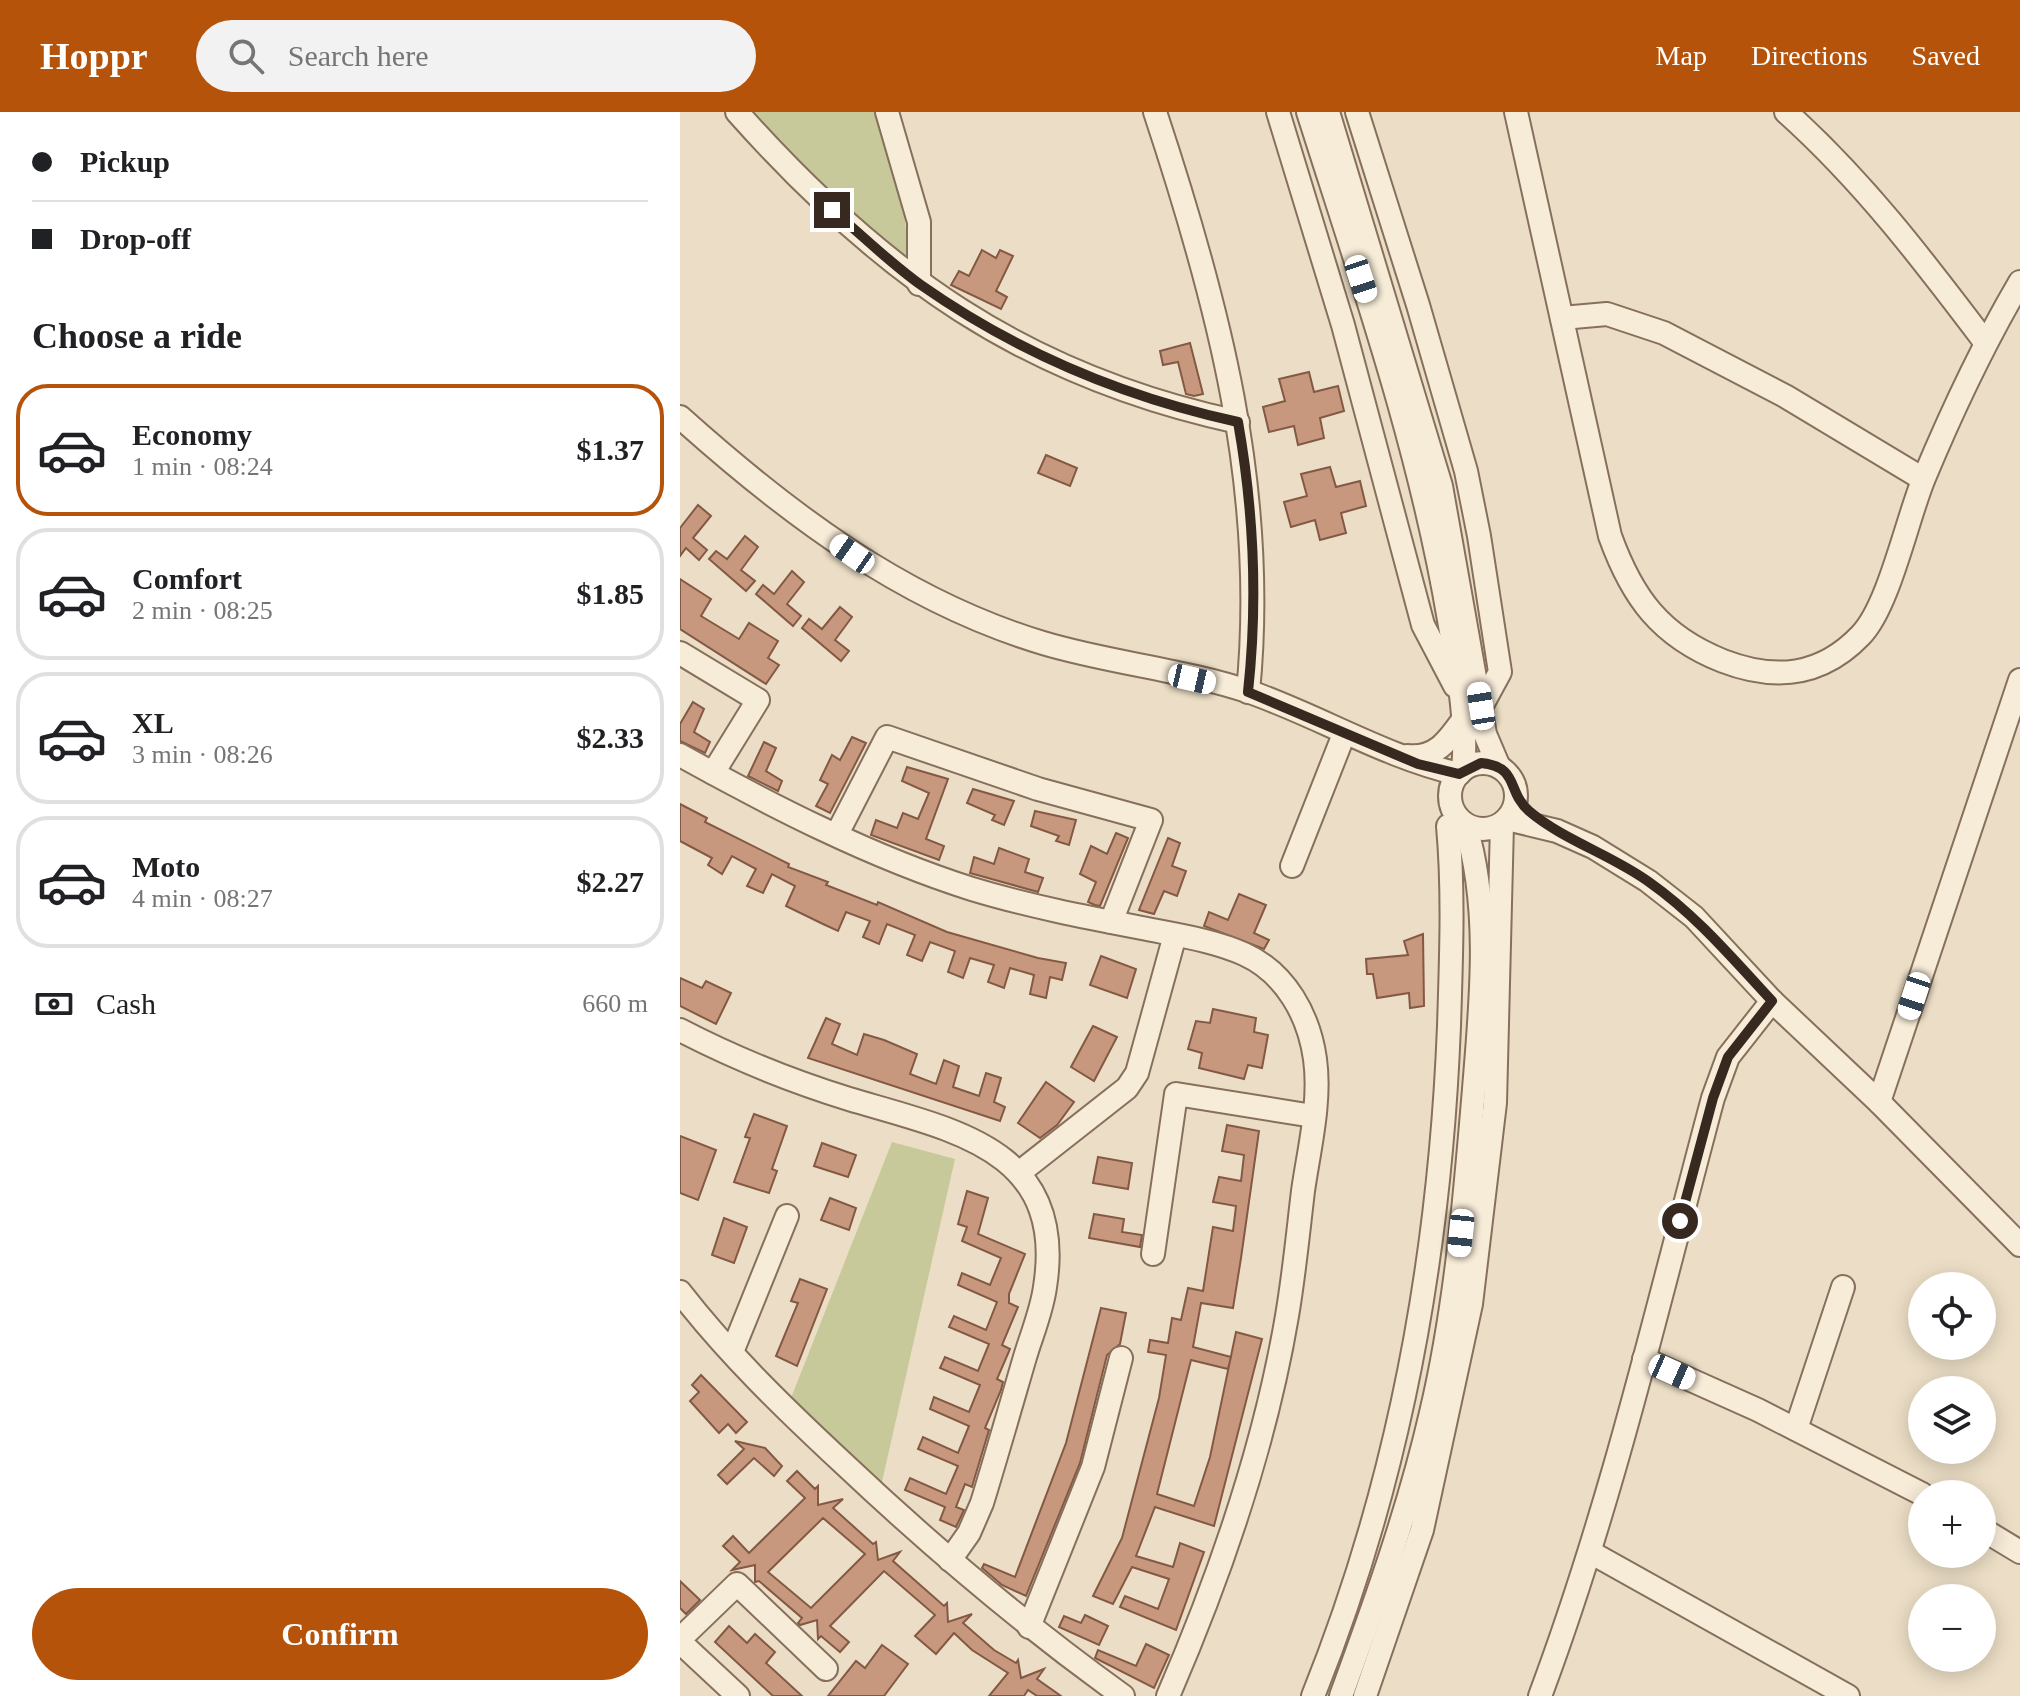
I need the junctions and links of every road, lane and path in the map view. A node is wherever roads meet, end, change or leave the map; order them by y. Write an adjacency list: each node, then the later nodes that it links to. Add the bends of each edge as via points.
1 (737, 112): 11 (street, via 832,210)
2 (887, 112): 11 (street, via 919,222)
3 (1155, 112): 15 (street, via 1187,207)
4 (1278, 112): 20 (street, via 1347,338 1423,625)
5 (1308, 112): 20 (street, via 1422,492 1440,566)
6 (1328, 112): 21 (street, via 1441,486)
7 (1357, 112): 21 (street, via 1466,471 1500,672)
8 (1516, 112): 12 (street)
9 (1786, 112): 13 (street, via 1870,194)
10 (2020, 282): 13 (street)
11 (919, 284): 15 (street, via 1009,341 1093,380 1176,409)
12 (1562, 318): 16 (street, via 1607,314 1664,333 1785,396); 16 (street, via 1610,536 1625,578 1669,631 1710,656 1753,673 1787,673 1816,667 1844,652 1880,604)
13 (1985, 342): 16 (street)
14 (680, 417): 19 (street, via 758,487 852,554 949,607 1042,643)
15 (1238, 422): 19 (street, via 1250,492 1255,574)
16 (1923, 479)
17 (680, 653): 28 (street, via 758,700)
18 (2020, 680): 41 (street)
19 (1248, 692): 23 (street)
20 (1459, 692): 22 (street)
21 (1481, 707): 26 (street)
22 (1462, 721): 25 (street, via 1435,752); 27 (street)
23 (1344, 734): 25 (street); 36 (street)
24 (680, 755): 28 (street)
25 (1408, 760): 27 (street); 30 (street)
26 (1499, 767): 27 (street, via 1481,763); 29 (street, via 1511,777)
27 (1461, 772): 30 (street, via 1453,781)
28 (713, 773): 34 (street)
29 (1516, 793): 31 (street, via 1515,808); 33 (street, via 1526,809)
30 (1450, 799): 32 (street)
31 (1505, 822): 32 (street, via 1482,830); 33 (street); 35 (street)
32 (1456, 825): 64 (street, via 1446,1093 1427,1267 1389,1462); 65 (street, via 1476,860 1480,906 1479,1034 1458,1262 1419,1457)
33 (1554, 830): 35 (street, via 1520,834); 39 (street, via 1648,881 1694,917)
34 (837, 834): 37 (street, via 971,888); 37 (street, via 887,737 1038,789 1151,820)
35 (1499, 858): 66 (street, via 1495,1103 1471,1304 1422,1530)
36 (1292, 866)
37 (1111, 922): 38 (street)
38 (1175, 935): 42 (street, via 1245,954 1294,996 1315,1060); 43 (street, via 1137,1073 1127,1088)
39 (1772, 1001): 41 (street); 51 (street, via 1728,1057 1713,1098)
40 (680, 1030): 43 (street, via 792,1080 970,1136)
41 (1879, 1102): 45 (street)
42 (1313, 1116): 46 (street, via 1176,1094); 63 (street, via 1287,1317 1274,1375 1225,1544)
43 (1020, 1172): 57 (street, via 1042,1209 1045,1287 982,1503)
44 (787, 1216): 49 (street)
45 (2020, 1245)
46 (1153, 1254)
47 (1843, 1287): 52 (street)
48 (680, 1292): 49 (street)
49 (732, 1352): 57 (street, via 809,1431)
50 (1121, 1358): 58 (street, via 1093,1467)
51 (1644, 1359): 52 (street); 55 (street)
52 (1796, 1429): 53 (street)
53 (1908, 1487)
54 (1996, 1537): 56 (street)
55 (1590, 1552): 67 (street); 68 (street)
56 (2020, 1552)
57 (950, 1560): 58 (street)
58 (1029, 1627): 62 (street)
59 (680, 1641): 60 (street, via 737,1584); 61 (street)
60 (826, 1669)
61 (738, 1696)
62 (1123, 1696)
63 (1168, 1696)
64 (1313, 1696)
65 (1341, 1696)
66 (1365, 1696)
67 (1540, 1696)
68 (1848, 1696)

